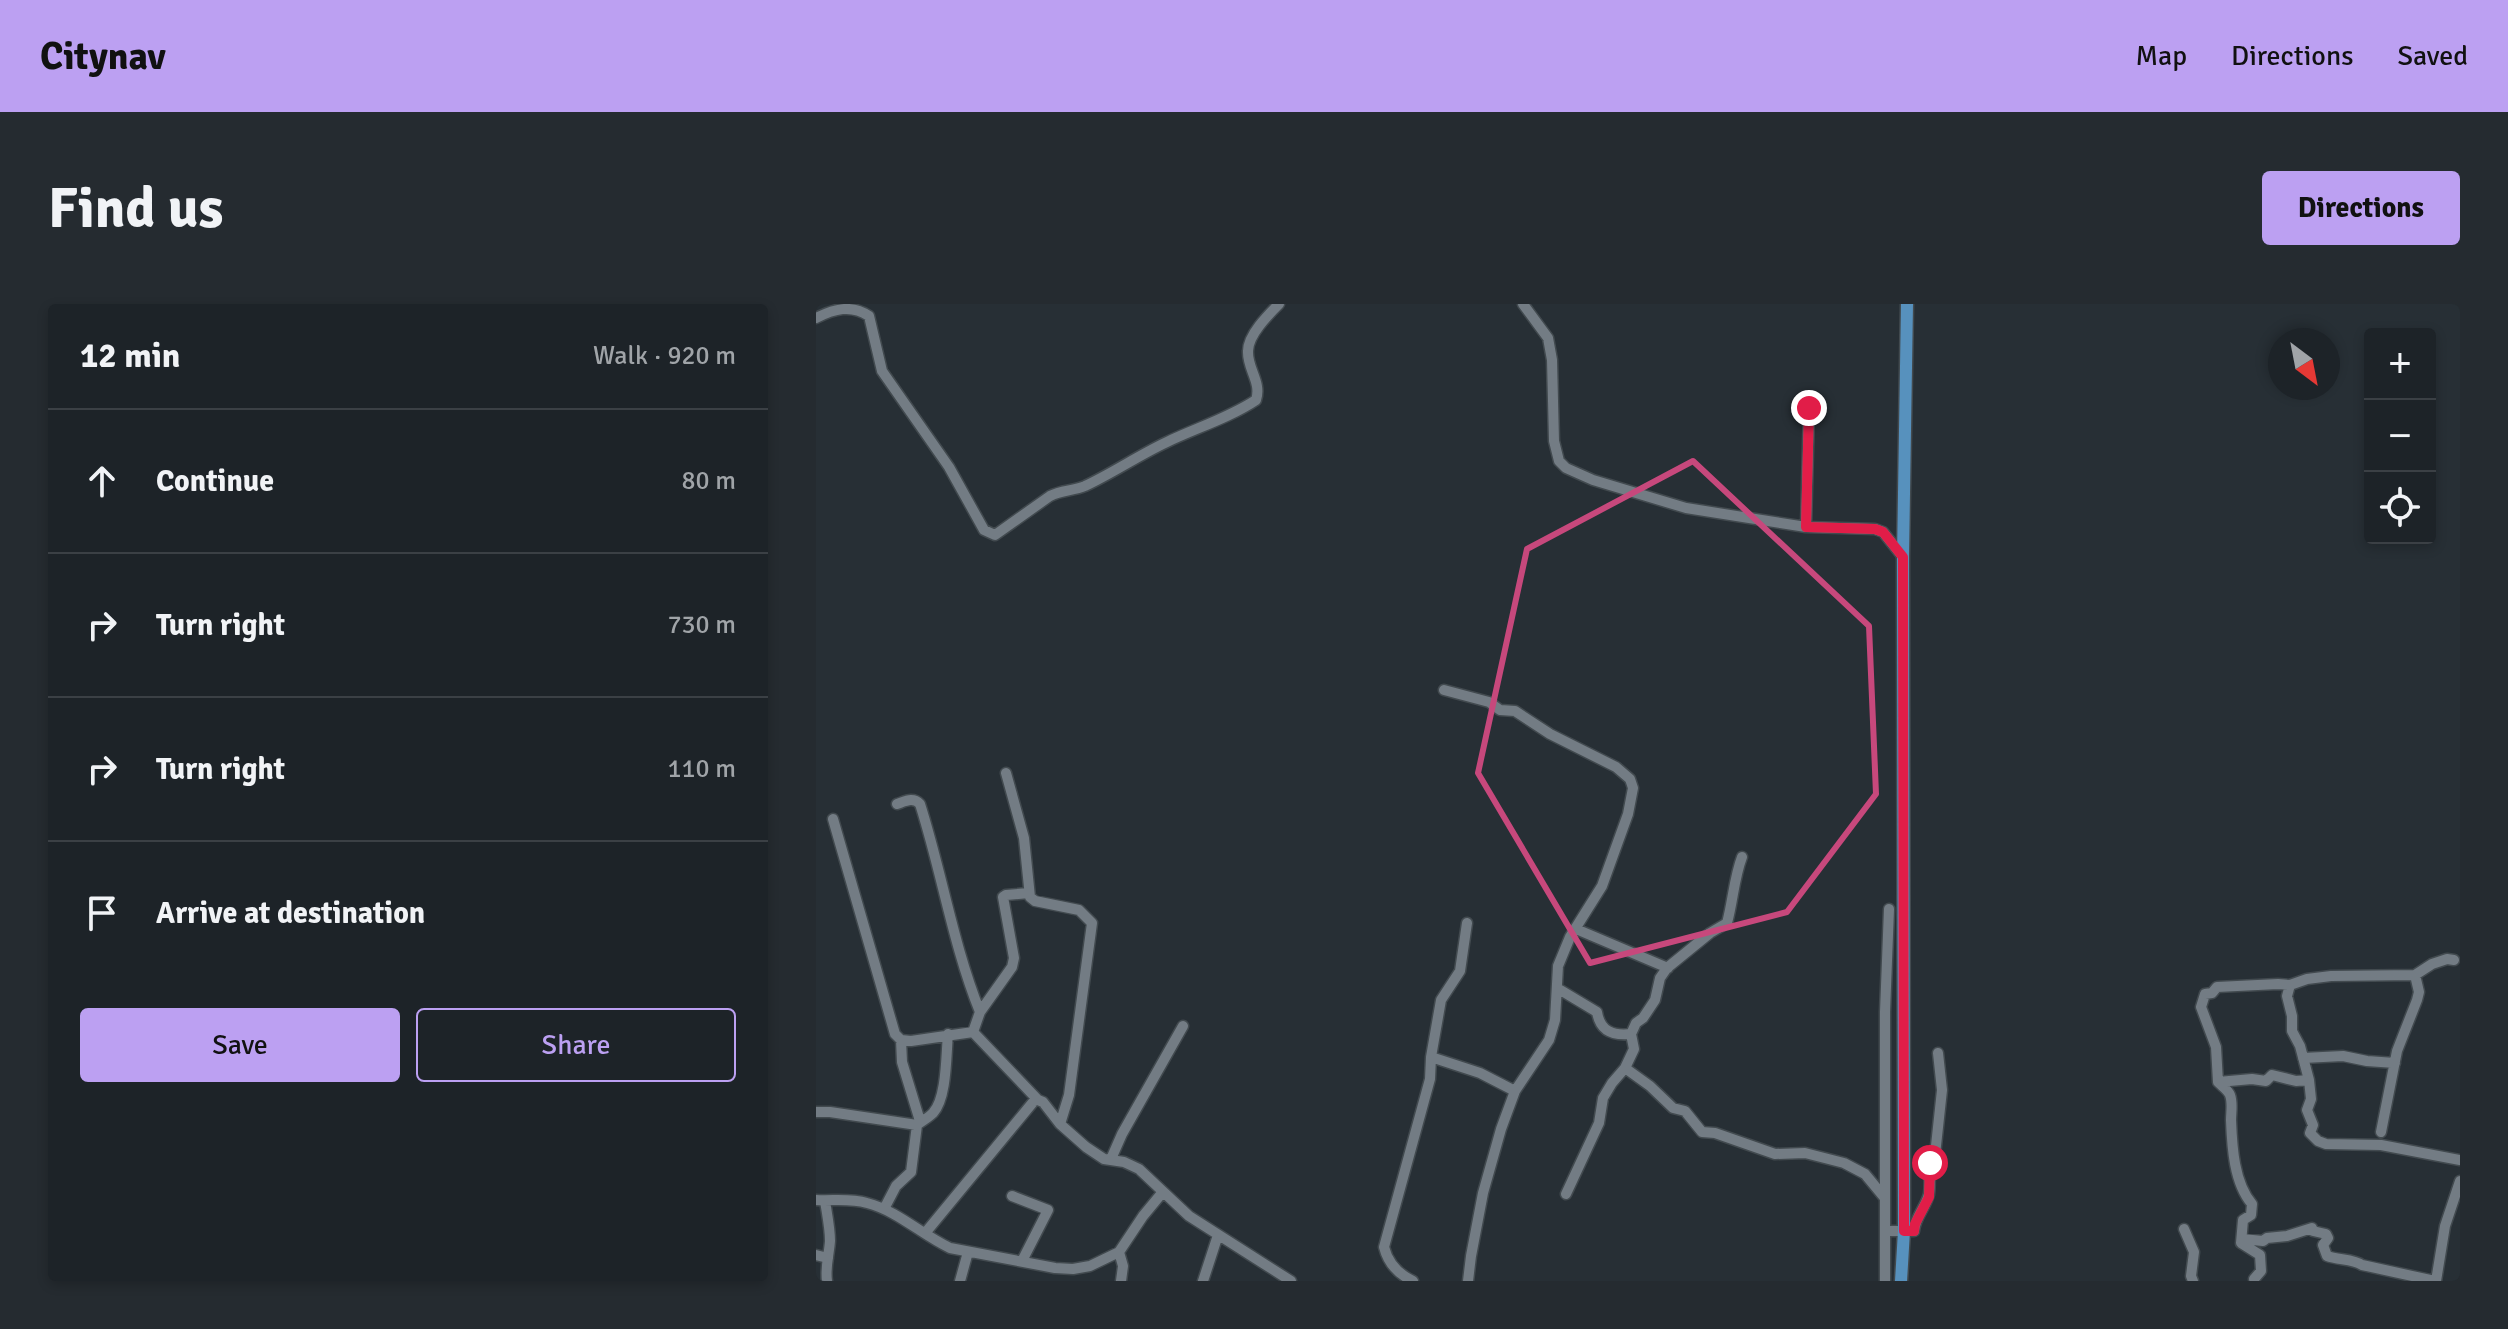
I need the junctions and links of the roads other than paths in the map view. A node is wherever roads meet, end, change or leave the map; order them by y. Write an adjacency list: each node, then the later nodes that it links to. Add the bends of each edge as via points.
1 (1279, 304): 4 (street, via 1248,349 1258,385 1256,400 1078,489 1050,496 995,535 984,530 949,467 882,371 869,316 844,309)
2 (1523, 304): 6 (street, via 1548,338 1554,441 1566,468 1686,508)
3 (1907, 304): 7 (main road)
4 (816, 318)
5 (1809, 408): 6 (street)
6 (1806, 527): 7 (street, via 1875,529)
7 (1903, 557): 52 (main road)
8 (1444, 690): 16 (street, via 1515,711 1630,779 1628,814 1609,868)
9 (1006, 773): 13 (street, via 1024,838)
10 (897, 804): 22 (street, via 910,799 920,804 965,975)
11 (833, 819): 27 (street, via 890,1019)
12 (1742, 857): 18 (street, via 1727,923)
13 (1029, 893): 22 (street, via 1003,897 1014,958); 39 (street, via 1035,901 1079,910 1092,923 1069,1095)
14 (1889, 909): 47 (street)
15 (1467, 923): 29 (street, via 1460,971 1441,1000)
16 (1576, 929): 18 (street); 21 (street, via 1558,966)
17 (2454, 960): 19 (street, via 2432,964)
18 (1668, 968): 26 (street, via 1655,1000)
19 (2415, 975): 20 (street, via 2331,976); 31 (street, via 2419,992)
20 (2290, 985): 30 (street, via 2288,1006); 34 (street, via 2217,987 2205,994 2201,1007 2216,1047)
21 (1557, 988): 26 (street, via 1597,1012 1606,1031); 35 (street, via 1549,1040)
22 (980, 1012): 24 (street)
23 (1183, 1026): 41 (street)
24 (973, 1032): 25 (street); 36 (street)
25 (948, 1034): 27 (street); 38 (street, via 938,1103)
26 (1631, 1034): 32 (street, via 1634,1049)
27 (901, 1040): 38 (street)
28 (1938, 1053): 52 (street, via 1942,1090 1929,1197 1914,1231)
29 (1431, 1057): 35 (street); 69 (street, via 1430,1079 1384,1247 1392,1265)
30 (2303, 1058): 31 (street, via 2343,1056); 33 (street)
31 (2395, 1063): 40 (street)
32 (1625, 1068): 45 (street, via 1603,1098 1599,1123); 47 (street, via 1673,1108 1685,1111 1702,1132 1775,1154 1805,1153 1844,1163 1865,1174)
33 (2309, 1080): 34 (street, via 2272,1075 2266,1081); 42 (street, via 2310,1133 2318,1141 2381,1145)
34 (2218, 1082): 56 (street, via 2229,1093 2239,1180 2252,1204 2251,1215 2243,1220)
35 (1515, 1091): 70 (street, via 1483,1193)
36 (1038, 1100): 39 (street); 53 (street)
37 (816, 1112): 38 (street)
38 (918, 1123): 49 (street, via 911,1172)
39 (1060, 1124): 41 (street, via 1098,1156)
40 (2381, 1132)
41 (1111, 1159): 44 (street, via 1139,1169)
42 (2460, 1160)
43 (2460, 1181): 74 (street, via 2445,1226)
44 (1162, 1193): 54 (street); 58 (street)
45 (1566, 1194)
46 (1012, 1196): 62 (street, via 1048,1210)
47 (1884, 1197): 51 (street)
48 (820, 1200): 49 (street, via 845,1199); 61 (street, via 830,1238)
49 (884, 1209): 53 (street)
50 (2184, 1229): 73 (street, via 2194,1252)
51 (1885, 1231): 52 (street); 71 (street)
52 (1904, 1231): 72 (main road)
53 (926, 1232): 57 (street)
54 (1218, 1235): 67 (street); 68 (street)
55 (2278, 1236): 56 (street); 60 (street); 74 (street, via 2312,1228 2326,1234 2327,1256)
56 (2242, 1239): 60 (street, via 2248,1250)
57 (968, 1252): 62 (street); 65 (street)
58 (1119, 1252): 62 (street, via 1073,1269); 66 (street)
59 (816, 1255): 61 (street)
60 (2260, 1255): 63 (street, via 2261,1271)
61 (828, 1258): 64 (street)
62 (1022, 1261)
63 (2254, 1279)
64 (827, 1281)
65 (960, 1281)
66 (1121, 1281)
67 (1203, 1281)
68 (1291, 1281)
69 (1413, 1281)
70 (1468, 1281)
71 (1885, 1281)
72 (1901, 1281)
73 (2193, 1281)
74 (2436, 1281)

